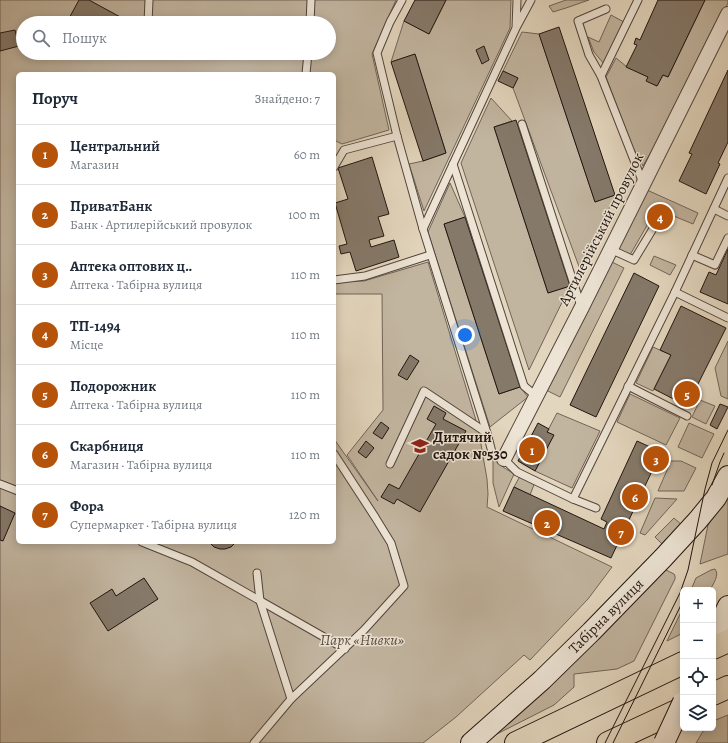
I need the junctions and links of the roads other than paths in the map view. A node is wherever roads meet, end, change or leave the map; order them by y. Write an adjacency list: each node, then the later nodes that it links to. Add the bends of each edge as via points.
1 (149, 0): 9 (lane)
2 (311, 0): 10 (lane)
3 (402, 0): 16 (lane, via 377,53)
4 (517, 0): 11 (lane)
5 (532, 0): 11 (lane)
6 (638, 0): 14 (lane)
7 (606, 9): 14 (lane, via 578,21 589,55)
8 (728, 14): 20 (street, Артилерійський провулок)
9 (148, 16)
10 (310, 16)
11 (516, 28): 18 (lane)
12 (307, 60): 13 (lane)
13 (306, 72)
14 (601, 76): 20 (lane)
15 (522, 124): 31 (lane)
16 (397, 136): 17 (lane, via 344,150); 24 (lane)
17 (336, 164)
18 (453, 164): 24 (lane); 34 (lane, via 524,386)
19 (728, 178): 21 (lane)
20 (643, 184): 26 (street, Артилерійський провулок)
21 (714, 209): 22 (lane); 28 (lane)
22 (728, 216)
23 (654, 227): 26 (lane, via 634,260)
24 (423, 230): 27 (lane)
25 (728, 238): 28 (lane, via 715,265)
26 (610, 249): 31 (street, Артилерійський провулок)
27 (430, 255): 29 (lane, via 364,276); 36 (lane)
28 (692, 255): 30 (lane)
29 (336, 280)
30 (675, 292): 32 (lane); 33 (lane)
31 (582, 307): 34 (street, Артилерійський провулок)
32 (728, 318)
33 (628, 386): 35 (lane); 43 (lane)
34 (536, 396): 38 (street, Артилерійський провулок)
35 (687, 416)
36 (487, 433): 38 (lane, via 493,456); 39 (lane, via 424,391)
37 (336, 457): 52 (lane, via 391,543 404,586)
38 (504, 459): 43 (lane, via 517,472)
39 (390, 464)
40 (728, 476): 60 (main road, Табірна вулиця, via 716,498 663,558 542,680)
41 (0, 484): 42 (lane)
42 (16, 490)
43 (573, 499): 44 (lane)
44 (596, 508)
45 (147, 544): 47 (lane, via 192,562)
46 (257, 573): 47 (lane)
47 (260, 602): 52 (lane); 56 (lane)
48 (728, 606): 49 (main road)
49 (716, 632)
50 (728, 641): 51 (main road)
51 (716, 647)
52 (344, 650): 56 (lane)
53 (680, 663): 61 (main road)
54 (728, 687): 55 (main road)
55 (716, 693)
56 (291, 699): 59 (lane)
57 (680, 708): 63 (main road, bridge)
58 (680, 709): 62 (main road)
59 (254, 743)
60 (470, 743)
61 (516, 743)
62 (608, 743)
63 (664, 743)

